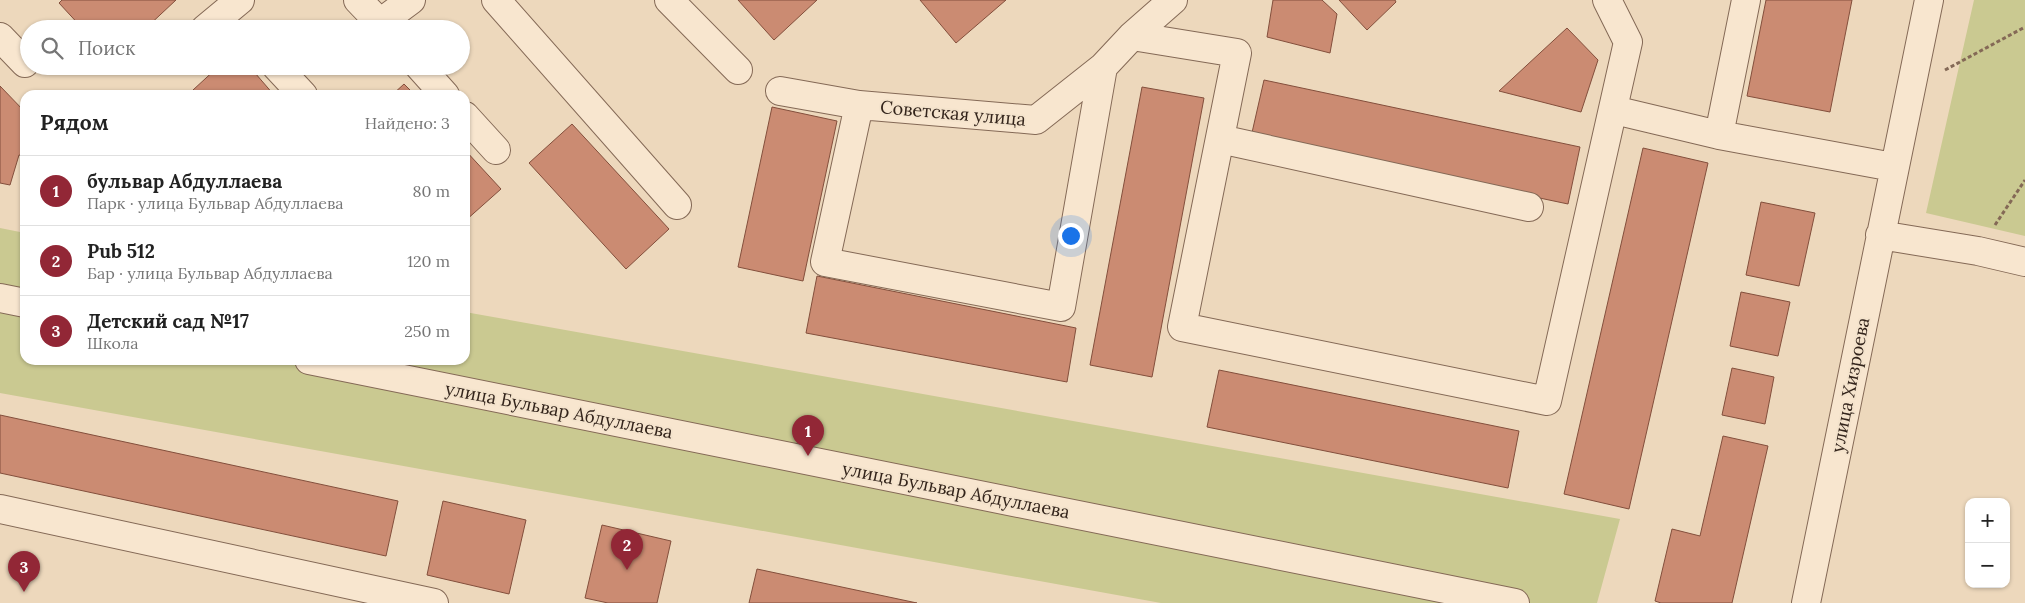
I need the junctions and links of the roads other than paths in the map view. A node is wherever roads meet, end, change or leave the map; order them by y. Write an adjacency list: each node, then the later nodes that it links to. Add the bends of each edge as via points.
1 (358, 0): 11 (street)
2 (411, 0): 12 (street)
3 (496, 0): 30 (street)
4 (668, 0): 17 (street)
5 (1173, 0): 13 (street, Советская улица)
6 (1607, 0): 24 (street, via 1628,42)
7 (1746, 0): 26 (street)
8 (1929, 0): 29 (street, улица Хизроева)
9 (236, 13): 10 (street)
10 (222, 20)
11 (376, 20)
12 (389, 20)
13 (1132, 36): 16 (street, Советская улица); 27 (street, via 1237,53)
14 (0, 37): 15 (street)
15 (20, 58)
16 (1102, 67): 23 (street, Советская улица, via 1036,120); 23 (street, via 1061,307 826,262)
17 (738, 70)
18 (284, 75): 20 (street)
19 (427, 75): 21 (street)
20 (298, 90)
21 (441, 90)
22 (780, 90): 23 (street, Советская улица)
23 (859, 105)
24 (1614, 110): 26 (street); 27 (street, via 1547,401 1182,327)
25 (470, 121): 28 (street)
26 (1719, 135): 29 (street)
27 (1220, 139): 31 (street)
28 (496, 150)
29 (1893, 167): 32 (street, улица Хизроева)
30 (677, 204)
31 (1529, 207)
32 (1880, 235): 33 (street); 41 (street, улица Хизроева)
33 (2025, 262)
34 (0, 298): 35 (street)
35 (20, 302)
36 (334, 365): 40 (street, улица Бульвар Абдуллаева)
37 (0, 509): 38 (street)
38 (348, 594): 39 (street)
39 (434, 603)
40 (1515, 603)
41 (1806, 603)

